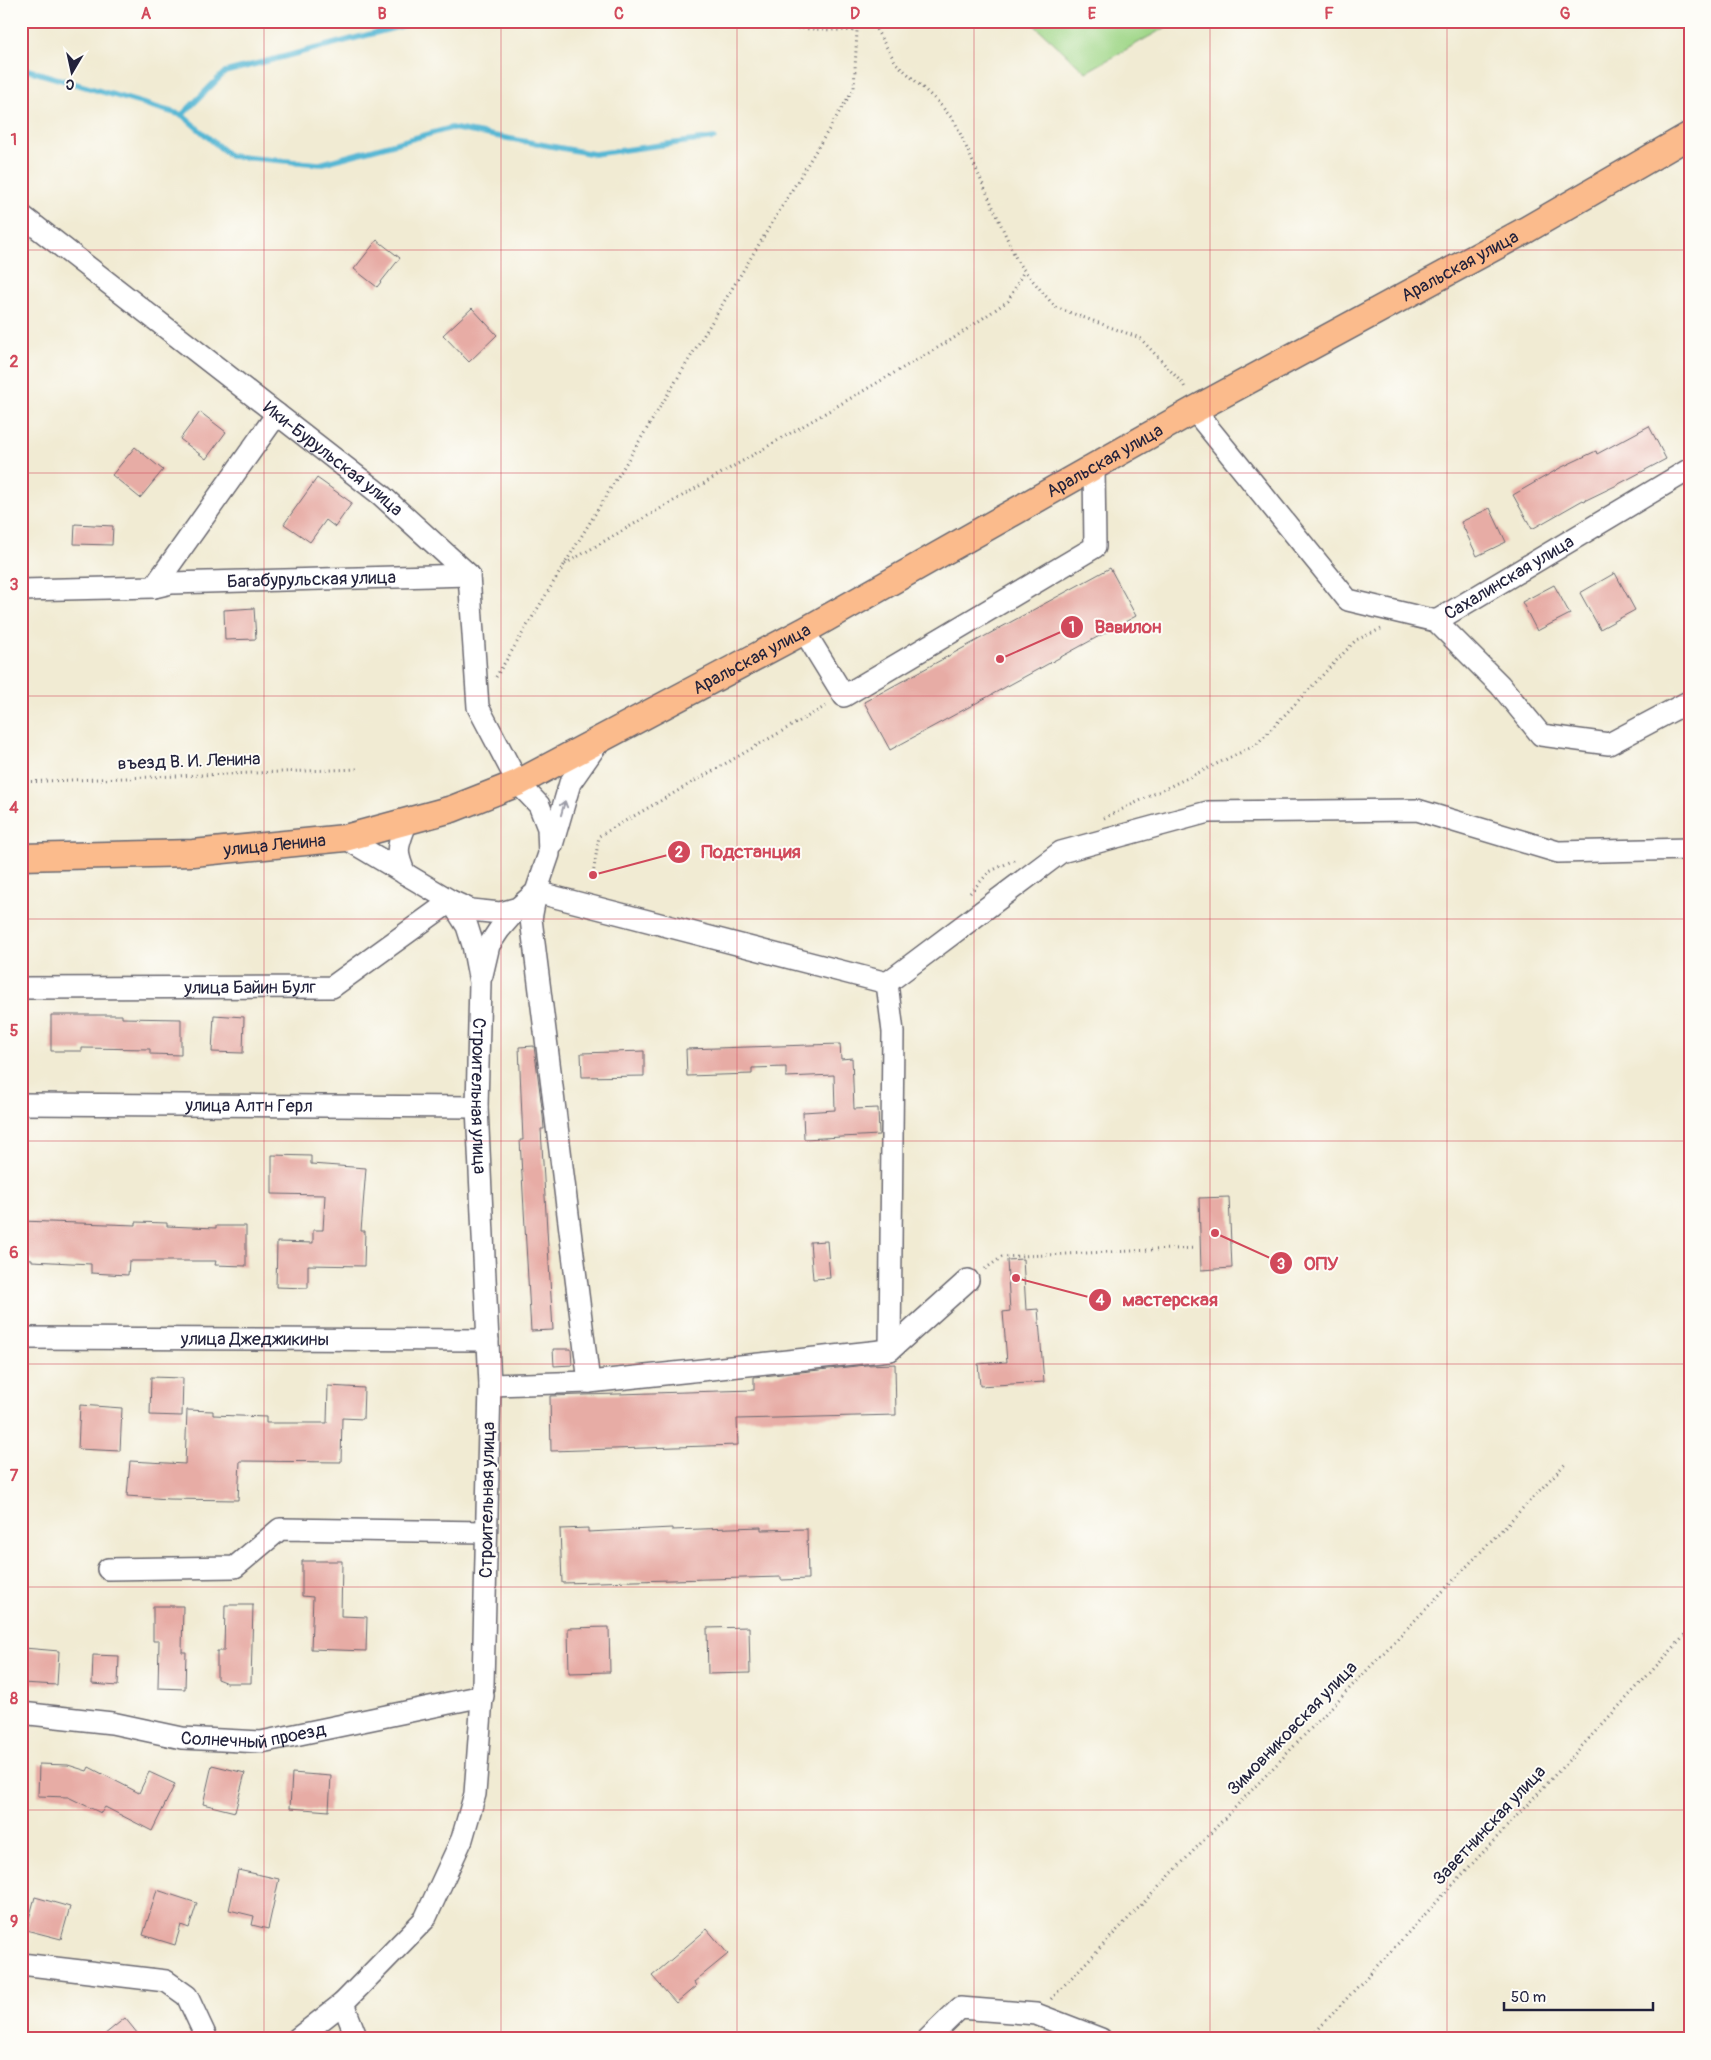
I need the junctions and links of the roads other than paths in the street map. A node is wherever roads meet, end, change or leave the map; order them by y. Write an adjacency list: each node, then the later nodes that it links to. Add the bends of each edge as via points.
1 (1690, 135): 3 (main road, Аральская улица, via 1526,230)
2 (21, 215): 4 (street, Ики-Бурульская улица)
3 (1194, 410): 5 (main road, Аральская улица); 10 (street, Сахалинская улица, via 1348,600)
4 (277, 414): 7 (street, Ики-Бурульская улица, via 381,495); 8 (street)
5 (1094, 468): 11 (main road, Аральская улица); 11 (street, via 1095,547 844,696)
6 (1690, 469): 10 (street, Сахалинская улица)
7 (469, 574): 8 (street, Багабурульская улица); 14 (street, via 478,706)
8 (154, 587): 9 (street, Багабурульская улица)
9 (21, 590)
10 (1436, 621): 12 (street, via 1500,686 1541,735 1608,744)
11 (804, 630): 13 (main road, Аральская улица)
12 (1690, 701)
13 (601, 738): 14 (main road, Аральская улица); 18 (street, one-way to 13, via 570,783)
14 (518, 783): 15 (main road, улица Ленина, via 452,809); 18 (street, via 539,805 548,828)
15 (407, 821): 16 (main road, улица Ленина); 20 (street, via 397,856)
16 (345, 838): 19 (main road, улица Ленина, via 192,853); 20 (street, Строительная улица)
17 (1690, 849): 25 (street, via 1558,852 1417,810 1208,812 1061,852)
18 (549, 854): 21 (street)
19 (21, 857)
20 (405, 874): 22 (street, Строительная улица)
21 (536, 892): 23 (street); 25 (street); 33 (street, via 531,919)
22 (450, 901): 23 (street, Строительная улица, via 484,912 500,913); 24 (street, Строительная улица, via 467,926); 26 (street, улица Байин Булг, via 332,987)
23 (518, 908): 24 (street, via 489,945)
24 (480, 982): 28 (street, Строительная улица)
25 (887, 983): 32 (street, via 893,1032)
26 (21, 988)
27 (21, 1104): 28 (street, улица Алтн Герл)
28 (477, 1108): 31 (street, Строительная улица)
29 (968, 1280): 32 (street)
30 (21, 1338): 31 (street, улица Джеджикины)
31 (488, 1340): 34 (street, Строительная улица)
32 (890, 1350): 33 (street)
33 (589, 1382): 34 (street)
34 (490, 1385): 35 (street, Строительная улица)
35 (486, 1532): 36 (street, via 280,1529 235,1568); 37 (street, Строительная улица)
36 (108, 1569)
37 (482, 1696): 38 (street, Солнечный проезд, via 261,1742 182,1738 112,1723); 40 (street, Строительная улица, via 475,1794 462,1839 425,1920)
38 (21, 1713)
39 (21, 1964): 41 (street, via 166,1981 187,1996)
40 (343, 2003): 42 (street, Строительная улица); 43 (street)
41 (207, 2039)
42 (297, 2039)
43 (357, 2039)
44 (928, 2039): 45 (street, via 960,2008 1036,2014)
45 (1101, 2039)

